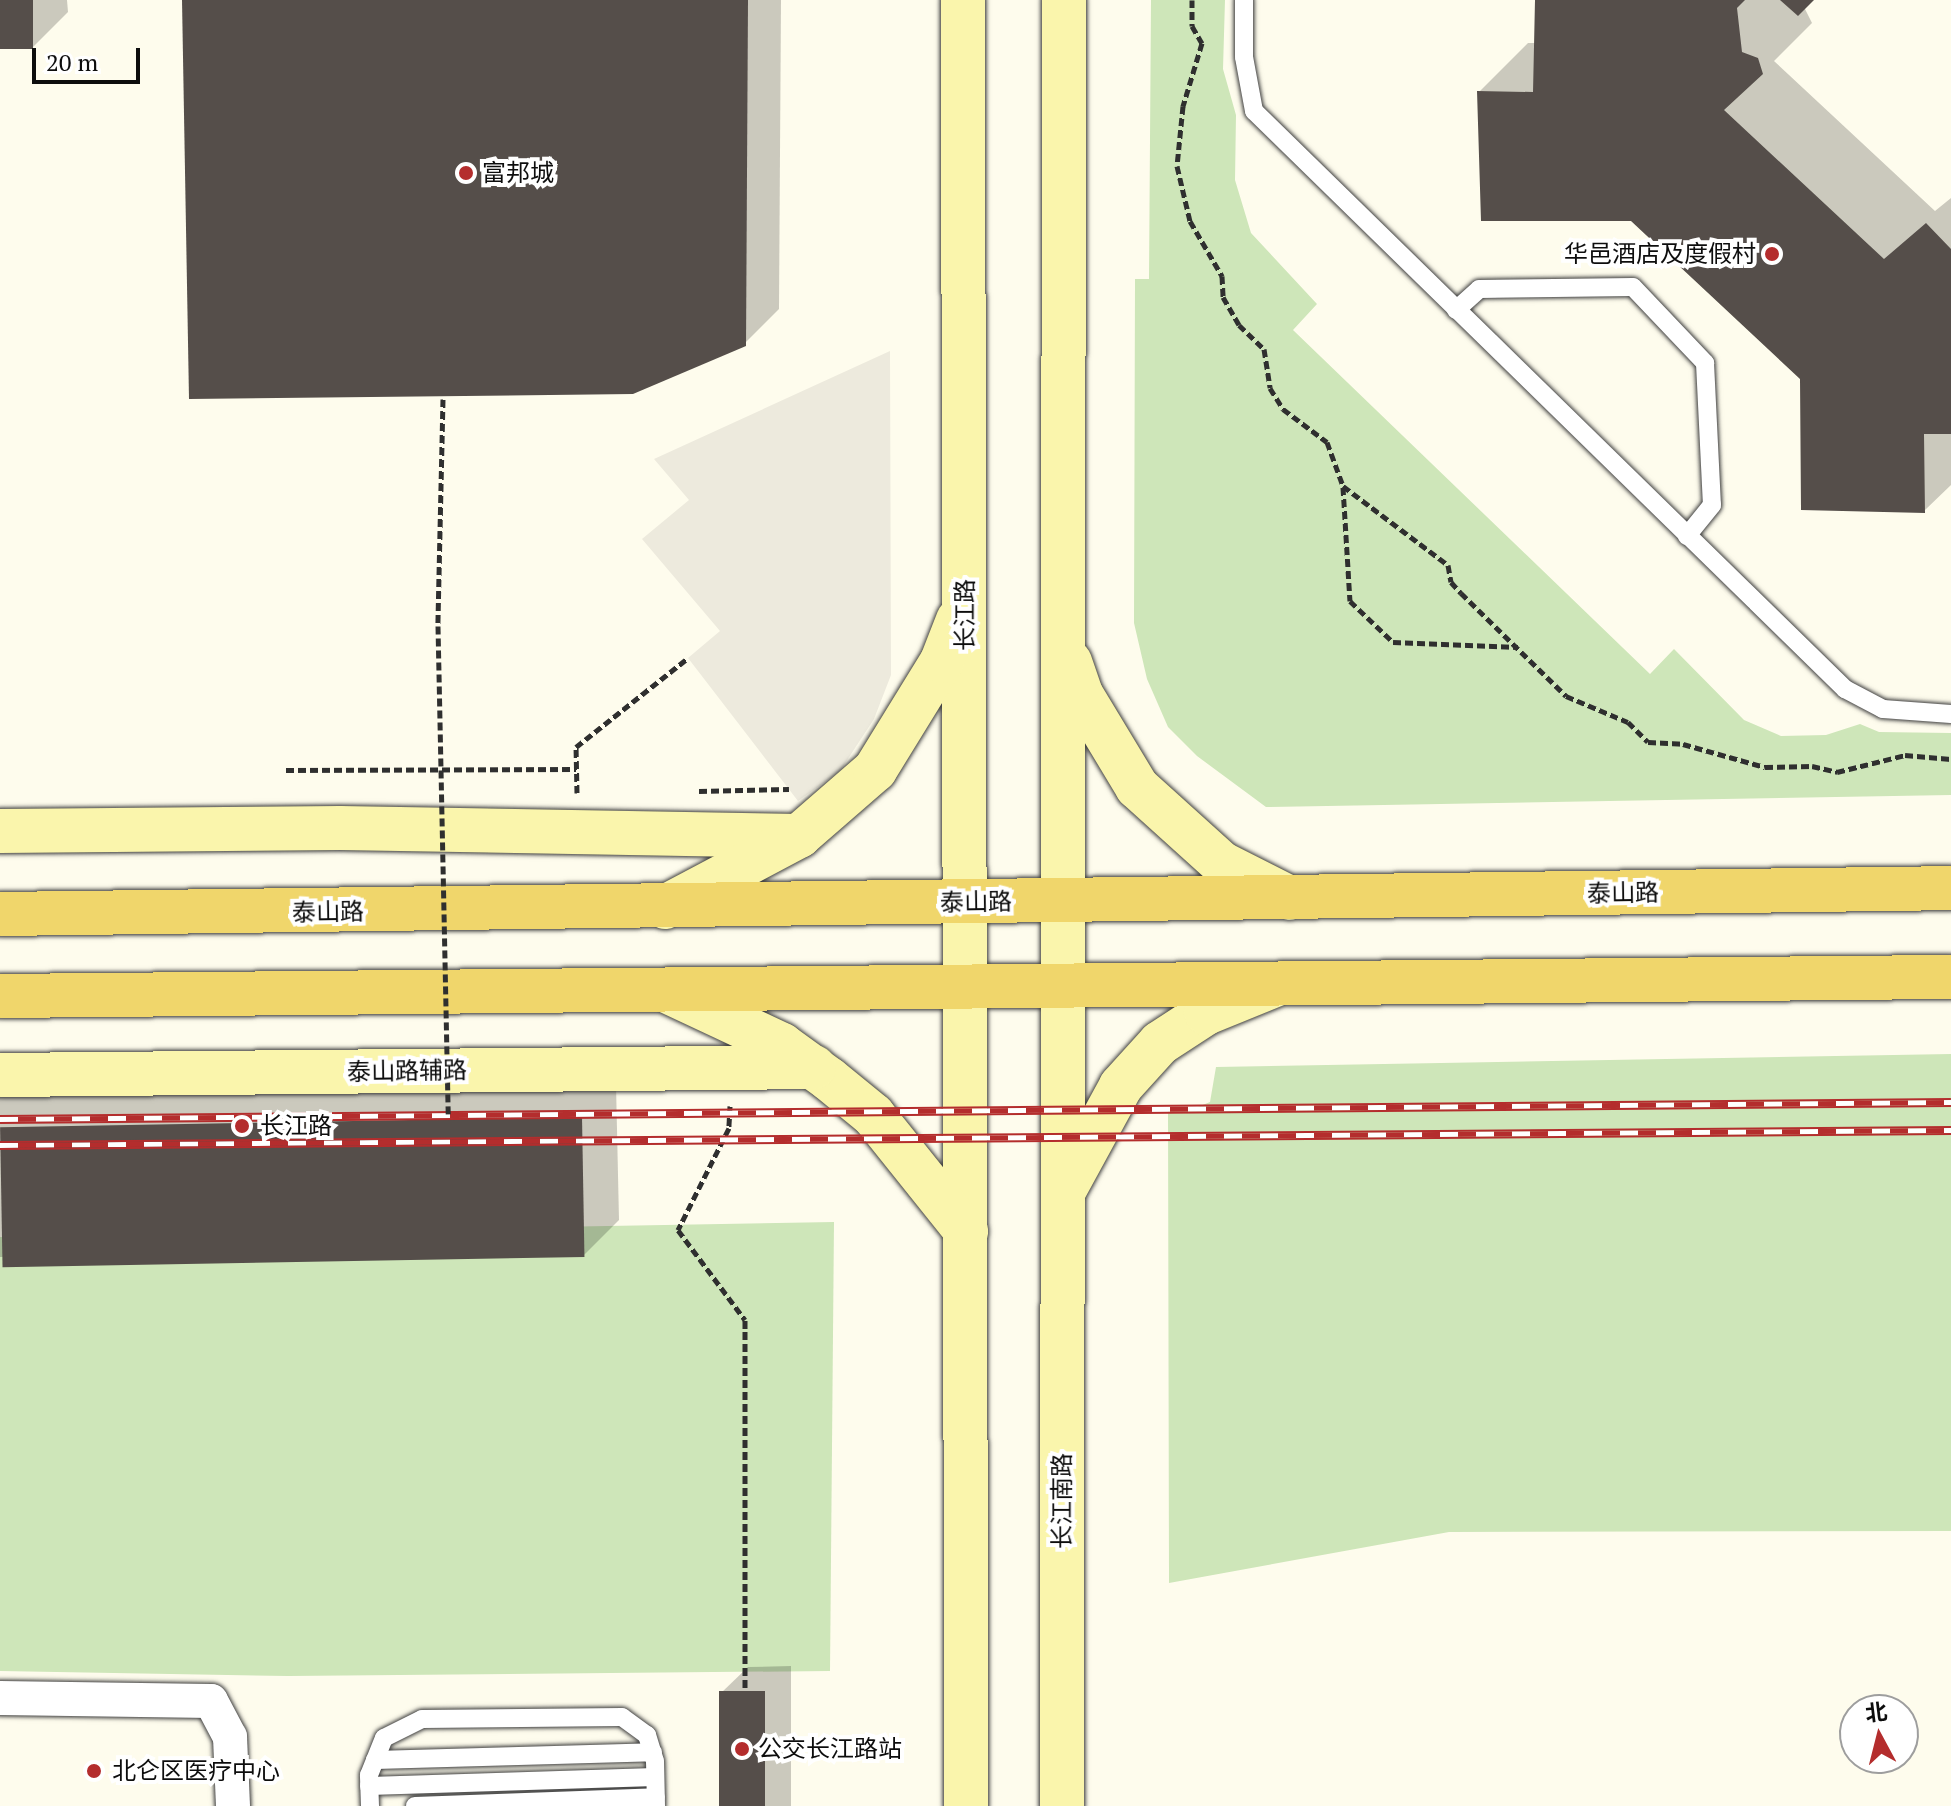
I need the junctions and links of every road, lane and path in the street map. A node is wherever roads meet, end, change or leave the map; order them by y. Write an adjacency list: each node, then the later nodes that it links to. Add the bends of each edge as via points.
1 (963, 0): 9 (main road, 长江路)
2 (1064, 0): 10 (main road)
3 (1192, 0): 7 (path, via 1192,26 1202,43 1183,106 1177,166 1190,221 1222,276 1223,297 1239,325 1264,349 1270,388 1283,409 1327,442)
4 (1244, 0): 5 (lane, via 1244,57 1254,111)
5 (1456, 310): 8 (lane); 8 (lane, via 1479,289 1633,287 1705,363 1712,505)
6 (443, 399): 17 (path, bridge)
7 (1343, 486): 11 (path, via 1448,565 1451,582); 11 (path, via 1350,601 1393,642)
8 (1687, 536): 13 (lane, via 1845,689 1883,709)
9 (965, 603): 22 (main road, via 942,661 875,770); 26 (main road, 长江路)
10 (1062, 637): 24 (main road, via 1081,694 1137,787 1221,863); 25 (main road)
11 (1519, 647): 14 (path, via 1566,696 1628,722 1648,742 1683,744 1765,767 1812,766 1837,772 1905,755)
12 (688, 658): 15 (path, via 576,747)
13 (1951, 714)
14 (1951, 759)
15 (576, 769): 17 (path); 20 (path, via 575,793)
16 (286, 770): 17 (path)
17 (442, 772): 38 (path, bridge)
18 (789, 789): 19 (path)
19 (682, 791)
20 (590, 793)
21 (0, 831): 22 (main road, via 340,828)
22 (799, 836): 27 (main road)
23 (1951, 888): 24 (main road, 泰山路)
24 (1290, 898): 25 (main road, 泰山路)
25 (1062, 901): 26 (main road, 泰山路); 31 (main road)
26 (966, 902): 27 (main road, 泰山路); 32 (main road, 长江路)
27 (665, 907): 28 (main road, 泰山路)
28 (0, 914)
29 (1951, 977): 30 (main road)
30 (1275, 985): 31 (main road); 39 (main road, via 1206,1013 1160,1043 1121,1086)
31 (1062, 988): 32 (main road); 39 (main road)
32 (966, 989): 33 (main road); 40 (main road, 长江路)
33 (669, 992): 34 (main road); 35 (main road, via 782,1045)
34 (0, 996)
35 (814, 1067): 36 (main road, 泰山路辅路); 40 (main road, via 873,1115)
36 (730, 1068): 37 (main road, 泰山路辅路); 41 (path, via 729,1128 678,1230 745,1320)
37 (0, 1075)
38 (448, 1118)
39 (1062, 1197): 52 (main road, 长江南路)
40 (966, 1231): 51 (main road)
41 (745, 1691)
42 (0, 1698): 48 (street, via 211,1701 230,1737)
43 (653, 1752): 44 (lane); 44 (lane, via 647,1735 622,1717 422,1719 384,1738); 45 (lane)
44 (375, 1760): 46 (lane)
45 (655, 1777): 46 (lane); 47 (lane)
46 (369, 1786): 49 (lane)
47 (656, 1802): 50 (lane)
48 (233, 1806)
49 (370, 1806)
50 (415, 1806)
51 (966, 1806)
52 (1062, 1806)

